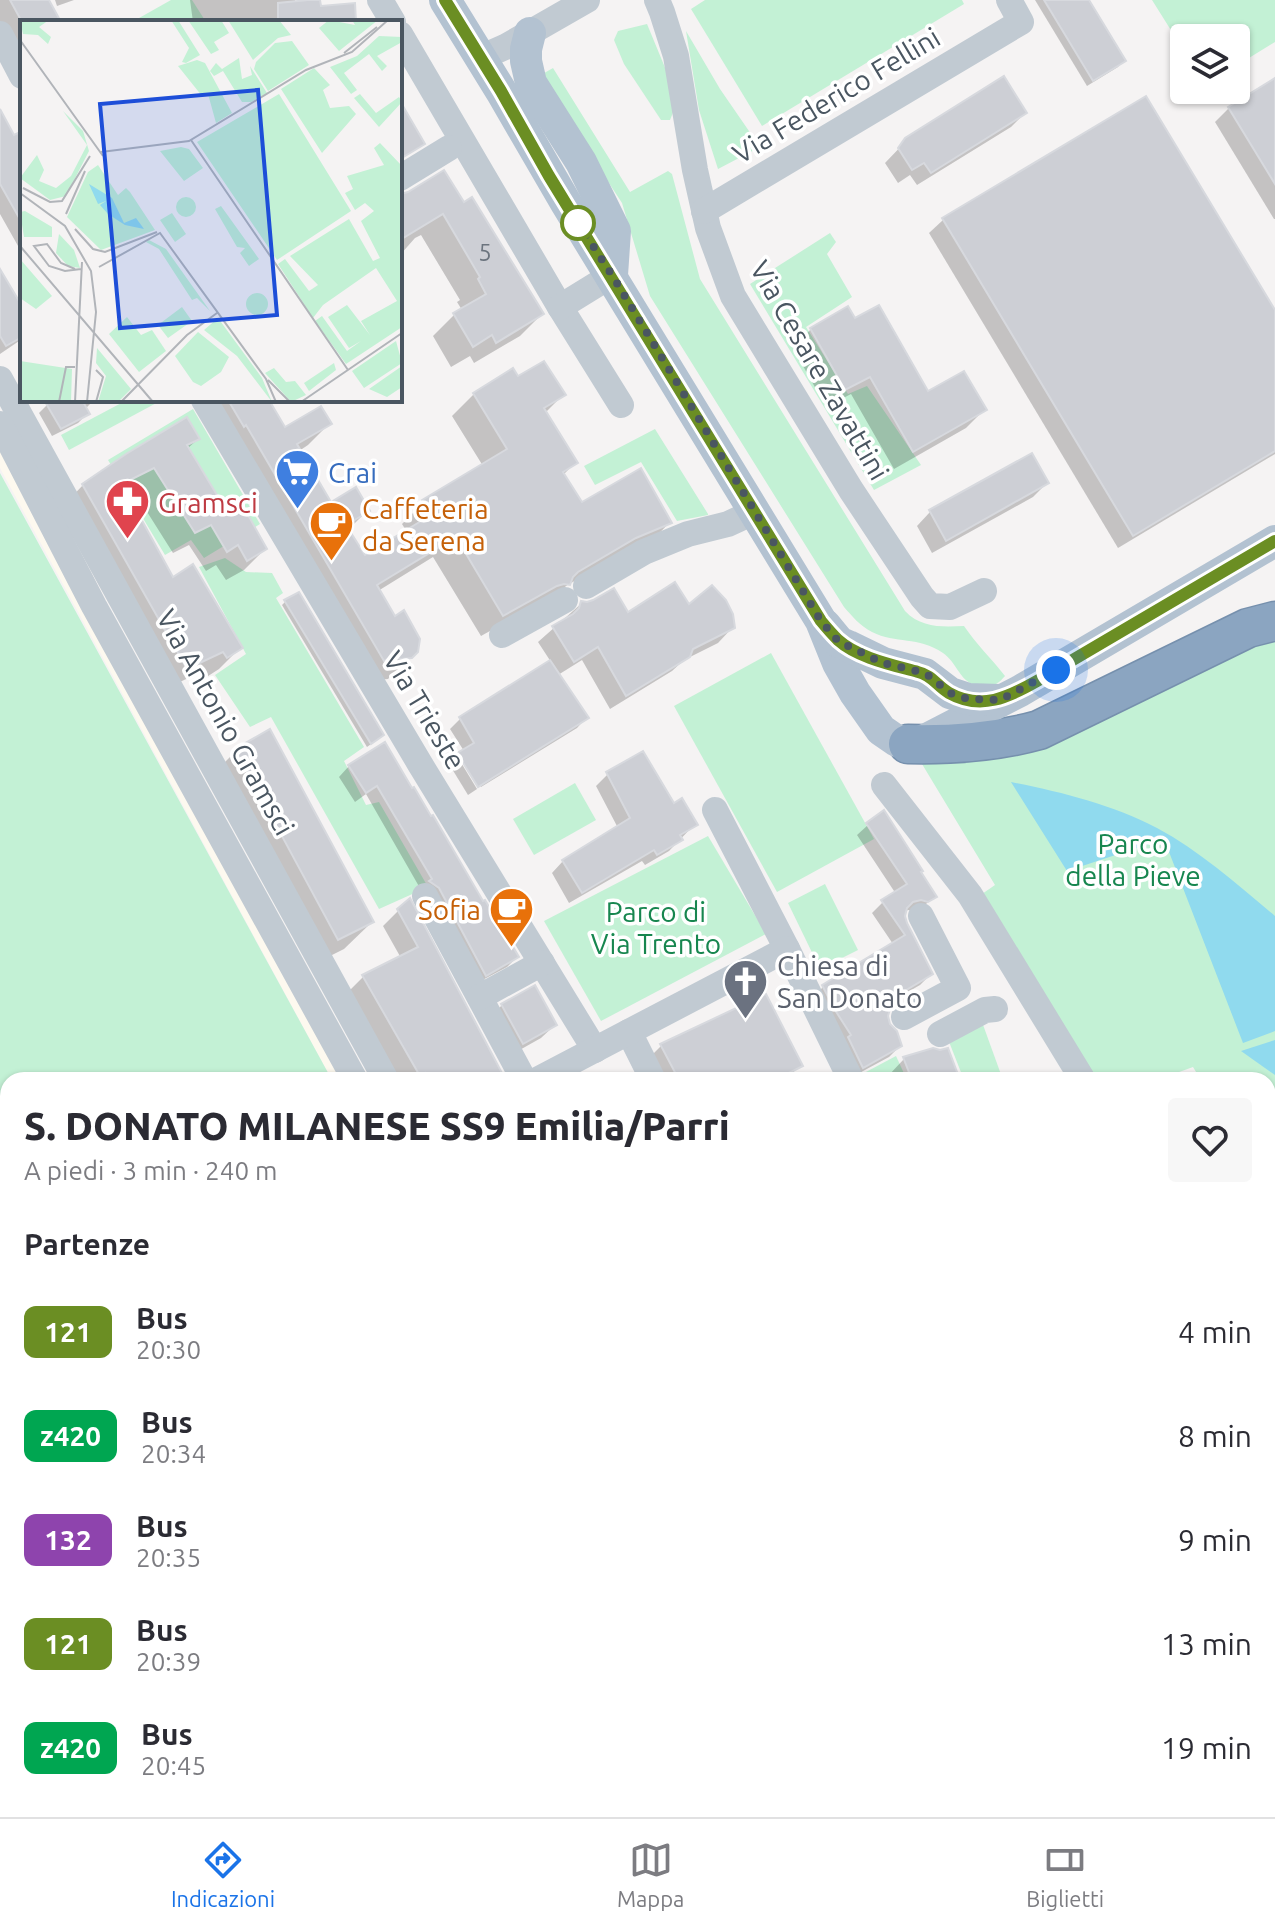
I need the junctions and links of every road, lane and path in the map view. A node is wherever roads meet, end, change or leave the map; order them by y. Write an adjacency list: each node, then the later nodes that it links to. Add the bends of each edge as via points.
1 (380, 0): 7 (street)
2 (445, 0): 11 (main road)
3 (559, 0): 11 (street, via 515,25)
4 (587, 0): 8 (street)
5 (657, 0): 17 (street, Via Cesare Zavattini, via 676,56)
6 (1009, 0): 17 (street, Via Federico Fellini, via 1021,22)
7 (392, 20)
8 (530, 33): 11 (street); 18 (main road, via 526,61 531,83 581,162 615,231)
9 (0, 34): 12 (street)
10 (402, 37): 13 (street)
11 (480, 58): 18 (main road)
12 (20, 72)
13 (450, 120): 14 (street); 15 (street)
14 (449, 148): 15 (street); 16 (street)
15 (477, 165): 19 (street)
16 (402, 177)
17 (704, 211): 26 (street, Via Cesare Zavattini, via 733,296 922,597 930,606 950,607)
18 (612, 275): 19 (street); 24 (main road)
19 (560, 307): 21 (street)
20 (3, 391): 32 (street, Via Antonio Gramsci)
21 (615, 395)
22 (205, 402): 40 (street, Via Trieste)
23 (0, 424): 33 (street)
24 (754, 512): 27 (main road); 29 (street, via 644,552)
25 (1275, 541): 31 (main road)
26 (984, 591)
27 (821, 621): 30 (main road, via 839,642); 34 (main road, via 855,693)
28 (1275, 621): 34 (highway, via 1248,628 1039,730 974,742)
29 (502, 635)
30 (928, 678): 31 (main road, via 957,697); 34 (main road, via 945,699 946,712 939,729); 34 (main road, via 897,673 875,696 874,716)
31 (1000, 700): 34 (main road)
32 (190, 723): 33 (street); 48 (street, Via Antonio Gramsci)
33 (166, 736): 47 (street)
34 (905, 737)
35 (884, 785): 53 (street, via 970,895)
36 (715, 810): 39 (street)
37 (425, 896): 41 (street)
38 (921, 916): 43 (street, via 958,988)
39 (787, 949): 44 (street); 52 (street)
40 (542, 963): 41 (street); 46 (street, Via Trieste)
41 (480, 997): 49 (street)
42 (995, 1009): 45 (street)
43 (904, 1017)
44 (629, 1032): 46 (street); 51 (street)
45 (940, 1034)
46 (595, 1050): 50 (street)
47 (351, 1072)
48 (382, 1072)
49 (520, 1072)
50 (552, 1072)
51 (649, 1072)
52 (847, 1072)
53 (1078, 1072)

